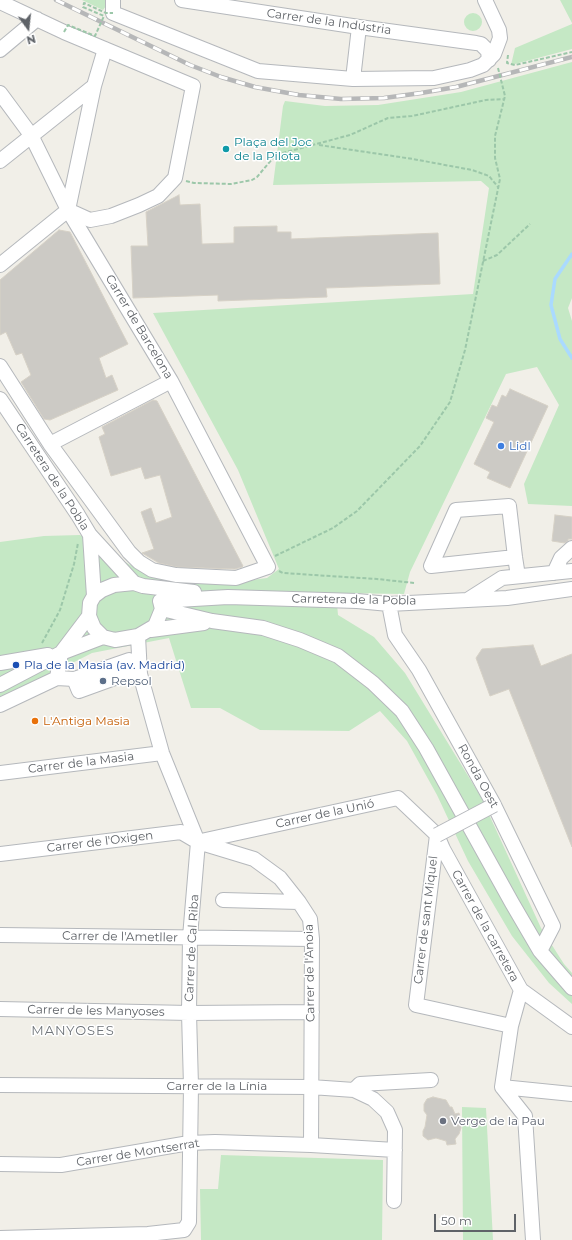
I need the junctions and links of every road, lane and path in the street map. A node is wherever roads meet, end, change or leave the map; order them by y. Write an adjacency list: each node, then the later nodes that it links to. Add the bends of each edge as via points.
1 (182, 0): 7 (street, Carrer de la Indústria)
2 (485, 0): 5 (street)
3 (0, 2): 6 (street)
4 (113, 6): 8 (path, bridge, via 106,13 84,3 83,7 104,16 95,36 68,25); 15 (street, via 258,71)
5 (492, 16): 9 (street, via 490,30); 10 (street, via 499,30)
6 (37, 19): 8 (street); 12 (street)
7 (359, 27): 9 (street, Carrer de la Indústria); 15 (street)
8 (64, 32): 11 (street)
9 (476, 43): 14 (street, via 488,51)
10 (499, 44): 13 (path, via 509,44 507,63 515,65); 14 (street)
11 (104, 49): 16 (street); 22 (street, via 193,86)
12 (0, 50)
13 (572, 52)
14 (493, 64): 15 (street, via 434,78); 18 (path, bridge)
15 (353, 79)
16 (94, 86): 19 (street); 24 (street)
17 (0, 93): 19 (street, Carrer de Barcelona)
18 (505, 98): 20 (path, via 412,116 388,118 360,132); 23 (path, via 495,136 495,158 500,179)
19 (31, 135): 21 (street); 24 (street, Carrer de Barcelona)
20 (318, 145): 22 (path, via 279,154 252,180 231,184 194,183); 23 (path, via 472,170 489,176)
21 (0, 161)
22 (175, 178): 24 (street, via 158,196 111,216 90,220)
23 (498, 186): 26 (path)
24 (68, 210): 27 (street); 29 (street, Carrer de Barcelona)
25 (530, 224): 26 (path, via 497,255)
26 (483, 261): 37 (path, via 465,350 450,402 420,446 358,512)
27 (0, 265)
28 (0, 366): 31 (street)
29 (171, 381): 31 (street); 37 (street, Carrer de Barcelona)
30 (0, 399): 33 (street, Carretera de la Pobla)
31 (50, 444): 32 (street)
32 (95, 506): 33 (street); 37 (street, via 129,552 152,570 176,575 236,578)
33 (78, 515): 34 (street, Carretera de la Pobla)
34 (84, 536): 41 (street, Carretera de la Pobla); 44 (street, Carretera de la Pobla); 54 (path, via 60,610)
35 (572, 548): 39 (street, via 561,558)
36 (515, 557): 36 (street, via 509,506 456,510 431,566); 40 (street)
37 (266, 563): 42 (path, via 283,573)
38 (572, 571): 39 (street)
39 (554, 573): 40 (street)
40 (518, 576): 46 (street, via 502,578)
41 (139, 584): 44 (street, via 114,585); 45 (street); 48 (street, via 154,593)
42 (414, 584)
43 (572, 589): 46 (street, Carretera de la Pobla, via 507,598)
44 (94, 596): 49 (street, via 90,603)
45 (228, 597): 47 (street, Carretera de la Pobla); 48 (street, Carretera de la Pobla)
46 (468, 600): 47 (street, Carretera de la Pobla)
47 (389, 604): 63 (street, Ronda Oest, via 395,635 419,670)
48 (161, 605): 50 (street); 51 (street, via 158,621)
49 (89, 616): 52 (street, via 94,628); 53 (street)
50 (212, 621): 51 (street); 73 (street, via 263,628 338,656 373,683 402,712 426,748)
51 (144, 633): 52 (street); 56 (street, Carrer de Cal Riba)
52 (109, 639): 53 (street); 56 (street, Carrer de Cal Riba)
53 (61, 653): 54 (street); 57 (street); 58 (street)
54 (32, 658): 55 (street)
55 (0, 663)
56 (135, 668): 57 (street, via 74,679); 61 (street, Carrer de Cal Riba)
57 (57, 678): 59 (street)
58 (0, 686): 59 (street, via 27,684)
59 (37, 688): 60 (street)
60 (0, 705)
61 (162, 753): 62 (street, Carrer de la Masia); 65 (street, Carrer de Cal Riba)
62 (0, 773)
63 (494, 805): 64 (street, bridge); 73 (street, Ronda Oest, via 553,926)
64 (437, 835): 65 (street, Carrer de la Unió, via 398,798); 66 (street, Carrer de la Unió); 79 (street, Carrer de sant Miquel, via 416,1005)
65 (198, 842): 67 (street, Carrer de l'Oxigen, via 181,832); 69 (street, Carrer de l'Anoia, via 254,859 280,878); 71 (street, Carrer de Cal Riba)
66 (443, 849): 75 (street, Carrer de la carretera)
67 (0, 854)
68 (223, 900): 69 (street)
69 (299, 902): 72 (street, Carrer de l'Anoia, via 310,919)
70 (0, 935): 71 (street, Carrer de l'Ametller)
71 (190, 938): 72 (street, Carrer de l'Ametller); 78 (street, Carrer de Cal Riba)
72 (312, 939): 77 (street, Carrer de l'Anoia)
73 (540, 951): 74 (street)
74 (572, 988)
75 (521, 990): 79 (street); 80 (street, Carrer de la carretera)
76 (0, 1009): 78 (street, Carrer de les Manyoses)
77 (312, 1012): 78 (street, Carrer de les Manyoses); 84 (street, Carrer de l'Anoia)
78 (189, 1013): 83 (street, Carrer de Cal Riba)
79 (511, 1026): 85 (street)
80 (572, 1027)
81 (431, 1080): 86 (street, via 360,1084)
82 (0, 1085): 83 (street, Carrer de la Línia)
83 (191, 1086): 84 (street, Carrer de la Línia); 88 (street, Carrer de Cal Riba)
84 (311, 1087): 86 (street, Carrer de la Línia); 89 (street, Carrer de l'Anoia)
85 (502, 1087): 87 (street); 94 (street, via 525,1116)
86 (354, 1090): 90 (street, Carrer de la Línia, via 373,1099 387,1112 394,1130)
87 (572, 1094)
88 (189, 1143): 89 (street, Carrer de Montserrat); 91 (street, Carrer de Montserrat, via 62,1166); 93 (street, Carrer de Cal Riba, via 189,1222 184,1230 148,1234)
89 (311, 1145): 90 (street, Carrer de Montserrat)
90 (395, 1150): 92 (street, Carrer de la Línia)
91 (0, 1164)
92 (394, 1201)
93 (0, 1238)
94 (533, 1240)

